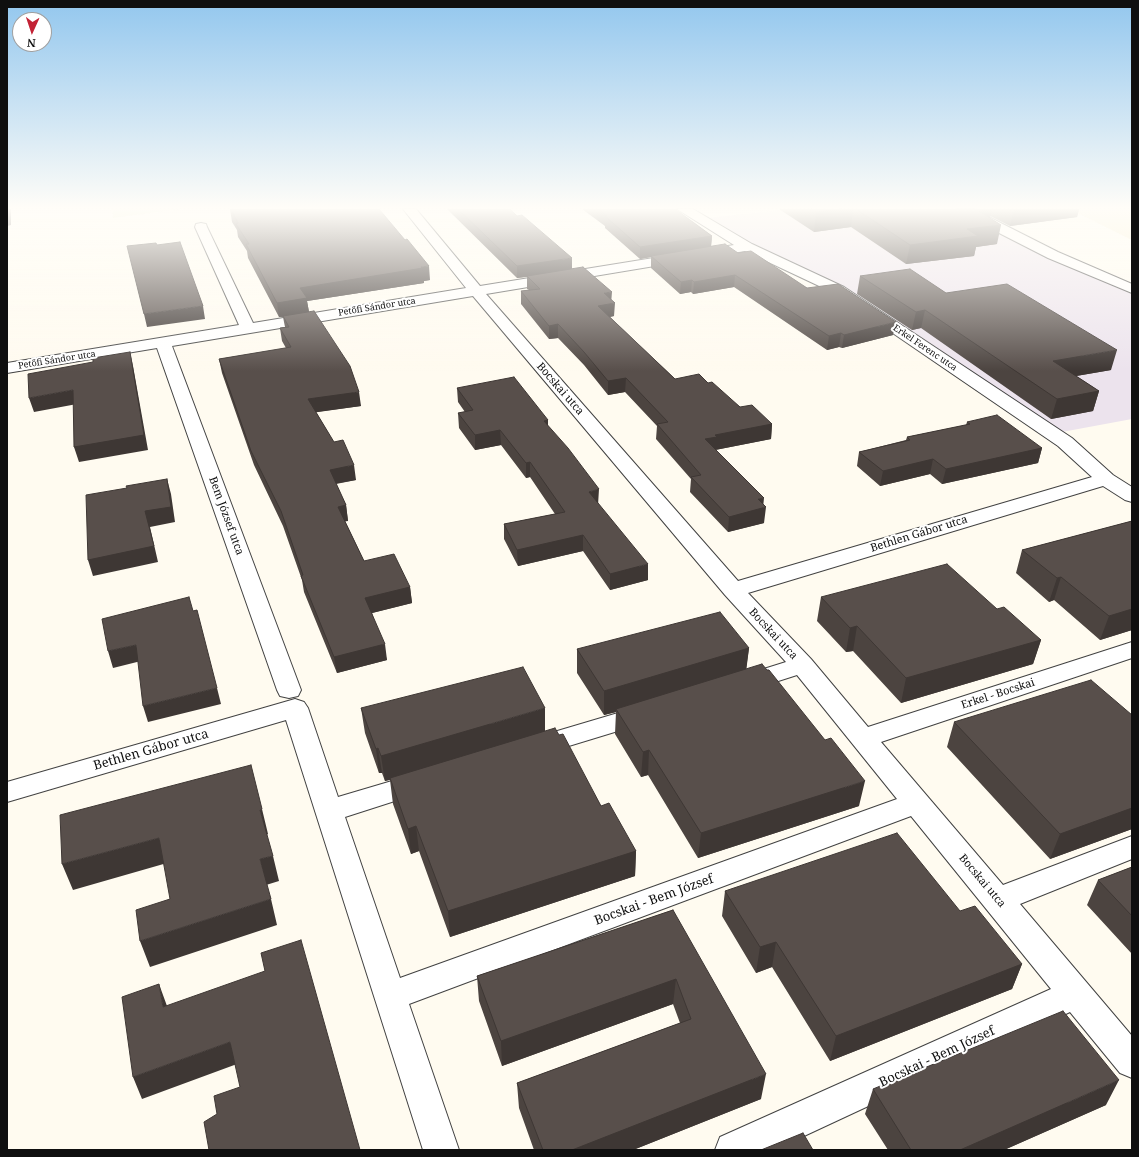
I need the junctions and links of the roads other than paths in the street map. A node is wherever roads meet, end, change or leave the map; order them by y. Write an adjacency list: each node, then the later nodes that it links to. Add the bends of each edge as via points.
1 (218, 263): 8 (street)
2 (453, 263): 7 (street, Bocskai utca)
3 (648, 263): 7 (street, Petőfi Sándor utca)
4 (781, 263): 11 (street, Erkel Ferenc utca, via 839,290 1065,442)
5 (1072, 263): 6 (street)
6 (1132, 289)
7 (476, 291): 8 (street, Petőfi Sándor utca); 13 (street, Bocskai utca)
8 (248, 328): 9 (street, Petőfi Sándor utca)
9 (163, 342): 10 (street, Petőfi Sándor utca); 17 (street, Bem József utca)
10 (7, 368)
11 (1106, 479): 12 (street, Erkel Ferenc utca); 13 (street, Bethlen Gábor utca)
12 (1132, 496)
13 (733, 590): 15 (street, Bocskai utca)
14 (1132, 650): 19 (street, Erkel - Bocskai)
15 (802, 665): 16 (street); 19 (street, Bocskai utca)
16 (722, 690)
17 (292, 699): 22 (street, Bethlen Gábor utca); 24 (street, Bem József utca)
18 (669, 707): 20 (street)
19 (863, 738): 23 (street, Bocskai utca)
20 (518, 753)
21 (442, 776): 24 (street)
22 (7, 792)
23 (917, 803): 26 (street, Bocskai utca); 28 (street, Bocskai - Bem József)
24 (329, 811): 28 (street, Bem József utca)
25 (1132, 847): 26 (street)
26 (998, 900): 27 (street, Bocskai utca)
27 (1075, 994): 29 (street, Bocskai utca); 31 (street, Bocskai - Bem József)
28 (390, 996): 30 (street, Bem József utca)
29 (1132, 1062)
30 (441, 1150)
31 (733, 1150)

